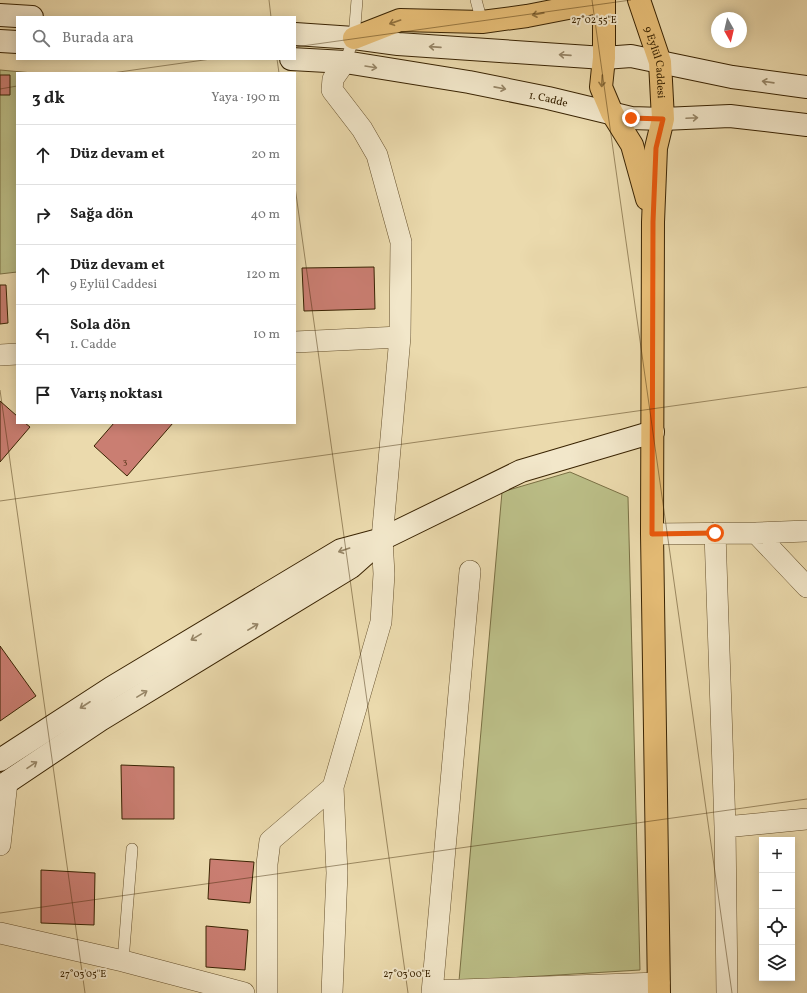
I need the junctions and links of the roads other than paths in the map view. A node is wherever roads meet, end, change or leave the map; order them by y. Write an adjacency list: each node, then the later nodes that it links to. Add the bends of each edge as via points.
1 (357, 0): 9 (lane)
2 (476, 0): 7 (lane)
3 (604, 0): 7 (main road, one-way to 7, via 527,16); 12 (main road, 9 Eylül Caddesi)
4 (639, 0): 15 (main road, 9 Eylül Caddesi)
5 (0, 15): 6 (street)
6 (16, 16)
7 (482, 22): 9 (main road, one-way to 9, via 400,20)
8 (296, 34): 9 (street)
9 (354, 38): 12 (street, one-way to 9, via 398,44); 14 (lane)
10 (0, 41): 11 (street)
11 (16, 42)
12 (604, 58): 15 (street, via 631,56); 17 (main road, 9 Eylül Caddesi, one-way to 17, via 601,87)
13 (296, 59): 14 (street, 1. Cadde)
14 (345, 62): 17 (street, 1. Cadde, one-way to 17, via 469,82); 21 (street, via 333,79 332,90 362,129 377,155 401,242)
15 (660, 62): 16 (street, one-way to 15, via 732,77); 18 (main road, 9 Eylül Caddesi)
16 (807, 87)
17 (612, 113): 18 (street, 1. Cadde, via 631,118); 20 (main road, 9 Eylül Caddesi, via 632,145)
18 (663, 119): 19 (street, 1. Cadde, one-way to 19, via 730,116); 20 (main road, 9 Eylül Caddesi, via 656,148)
19 (807, 125)
20 (653, 222): 25 (main road, 9 Eylül Caddesi)
21 (400, 337): 22 (street); 30 (street)
22 (296, 342)
23 (16, 354): 24 (street)
24 (0, 355)
25 (653, 432): 29 (main road, 9 Eylül Caddesi); 30 (street, via 521,471)
26 (807, 531): 28 (street)
27 (715, 533): 28 (street); 29 (street); 37 (street)
28 (756, 533): 32 (street)
29 (652, 534): 42 (main road, 9 Eylül Caddesi)
30 (382, 539): 33 (street, one-way to 33, via 341,550 111,688); 34 (street, one-way to 30, via 100,720 350,567); 35 (street, via 382,622)
31 (470, 571): 43 (street)
32 (807, 587)
33 (0, 760)
34 (4, 784): 38 (street)
35 (333, 787): 45 (street, via 270,841 267,864); 46 (street, via 337,873)
36 (807, 819): 37 (street)
37 (725, 827): 47 (street)
38 (0, 844)
39 (132, 849): 41 (lane)
40 (0, 933): 41 (street)
41 (123, 961): 44 (street)
42 (659, 988): 43 (street)
43 (432, 992)
44 (244, 993)
45 (267, 993)
46 (332, 993)
47 (727, 993)

